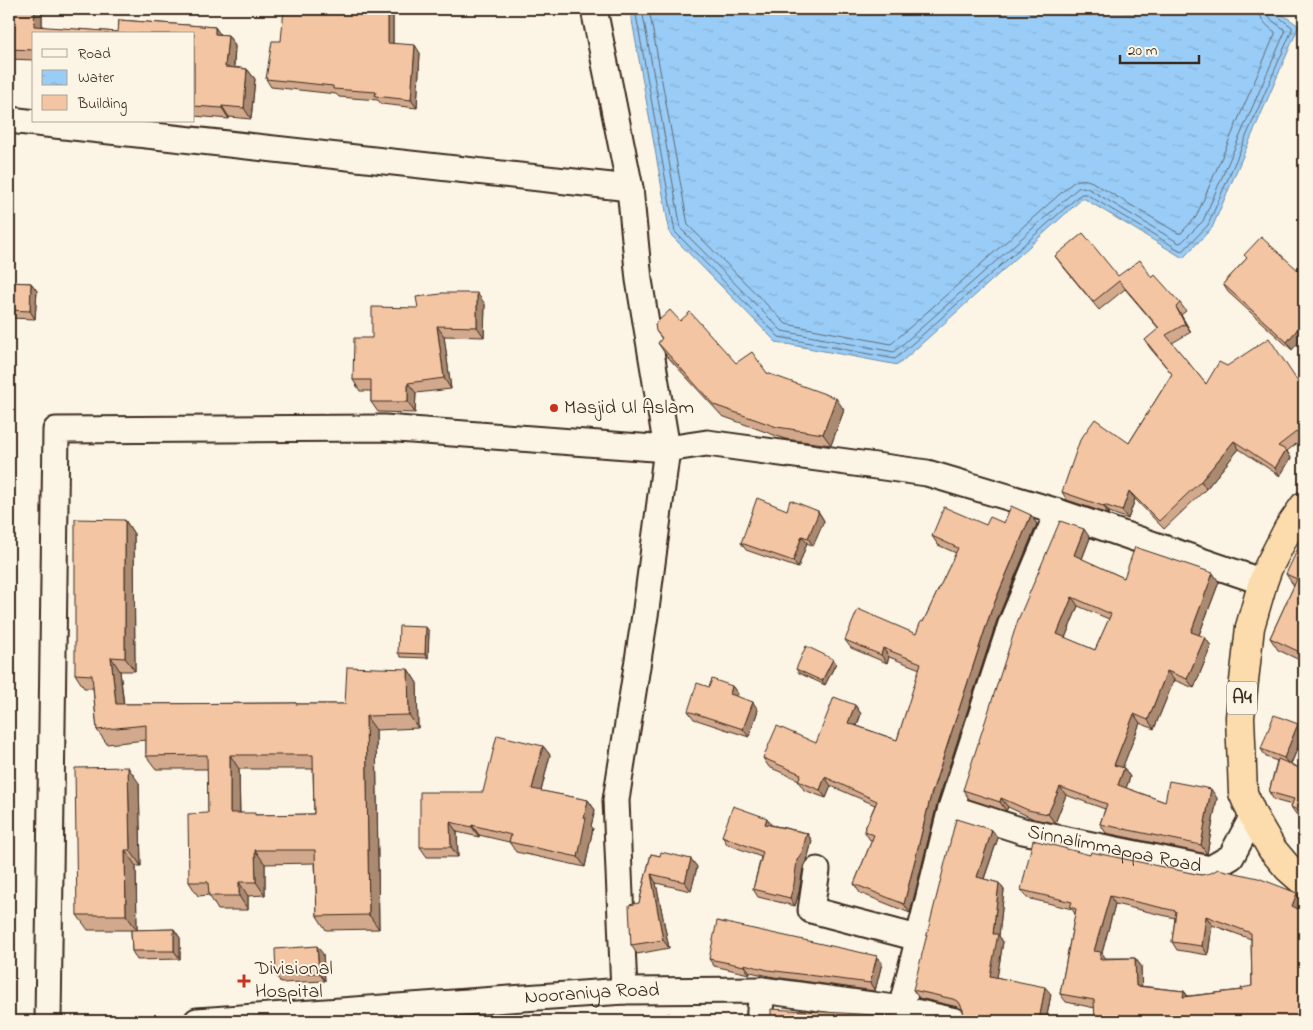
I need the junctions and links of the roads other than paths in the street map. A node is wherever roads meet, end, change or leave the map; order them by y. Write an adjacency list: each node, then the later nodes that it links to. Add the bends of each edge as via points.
1 (594, 9): 3 (street)
2 (9, 120): 3 (street)
3 (630, 188): 4 (street, via 639,280)
4 (667, 448): 6 (street, via 707,443 927,473); 14 (street, via 616,800); 16 (street, via 384,428 56,430)
5 (1304, 506): 7 (highway, A4, via 1288,529)
6 (1058, 512): 7 (street); 8 (street, via 1011,624)
7 (1263, 582): 9 (highway, A4, via 1250,627 1240,717 1243,793)
8 (951, 808): 9 (street, Sinnalimmappa Road, via 1023,831 1210,869 1231,857); 12 (street)
9 (1253, 816): 11 (highway, A4, via 1272,849)
10 (817, 870): 12 (street, via 811,910)
11 (1304, 882)
12 (918, 938): 15 (street)
13 (762, 990): 14 (street, Nooraniya Road); 15 (street, Nooraniya Road); 18 (street)
14 (624, 991): 17 (street, Nooraniya Road)
15 (902, 1009): 19 (street, Nooraniya Road)
16 (48, 1021)
17 (197, 1021)
18 (759, 1021)
19 (955, 1021)

